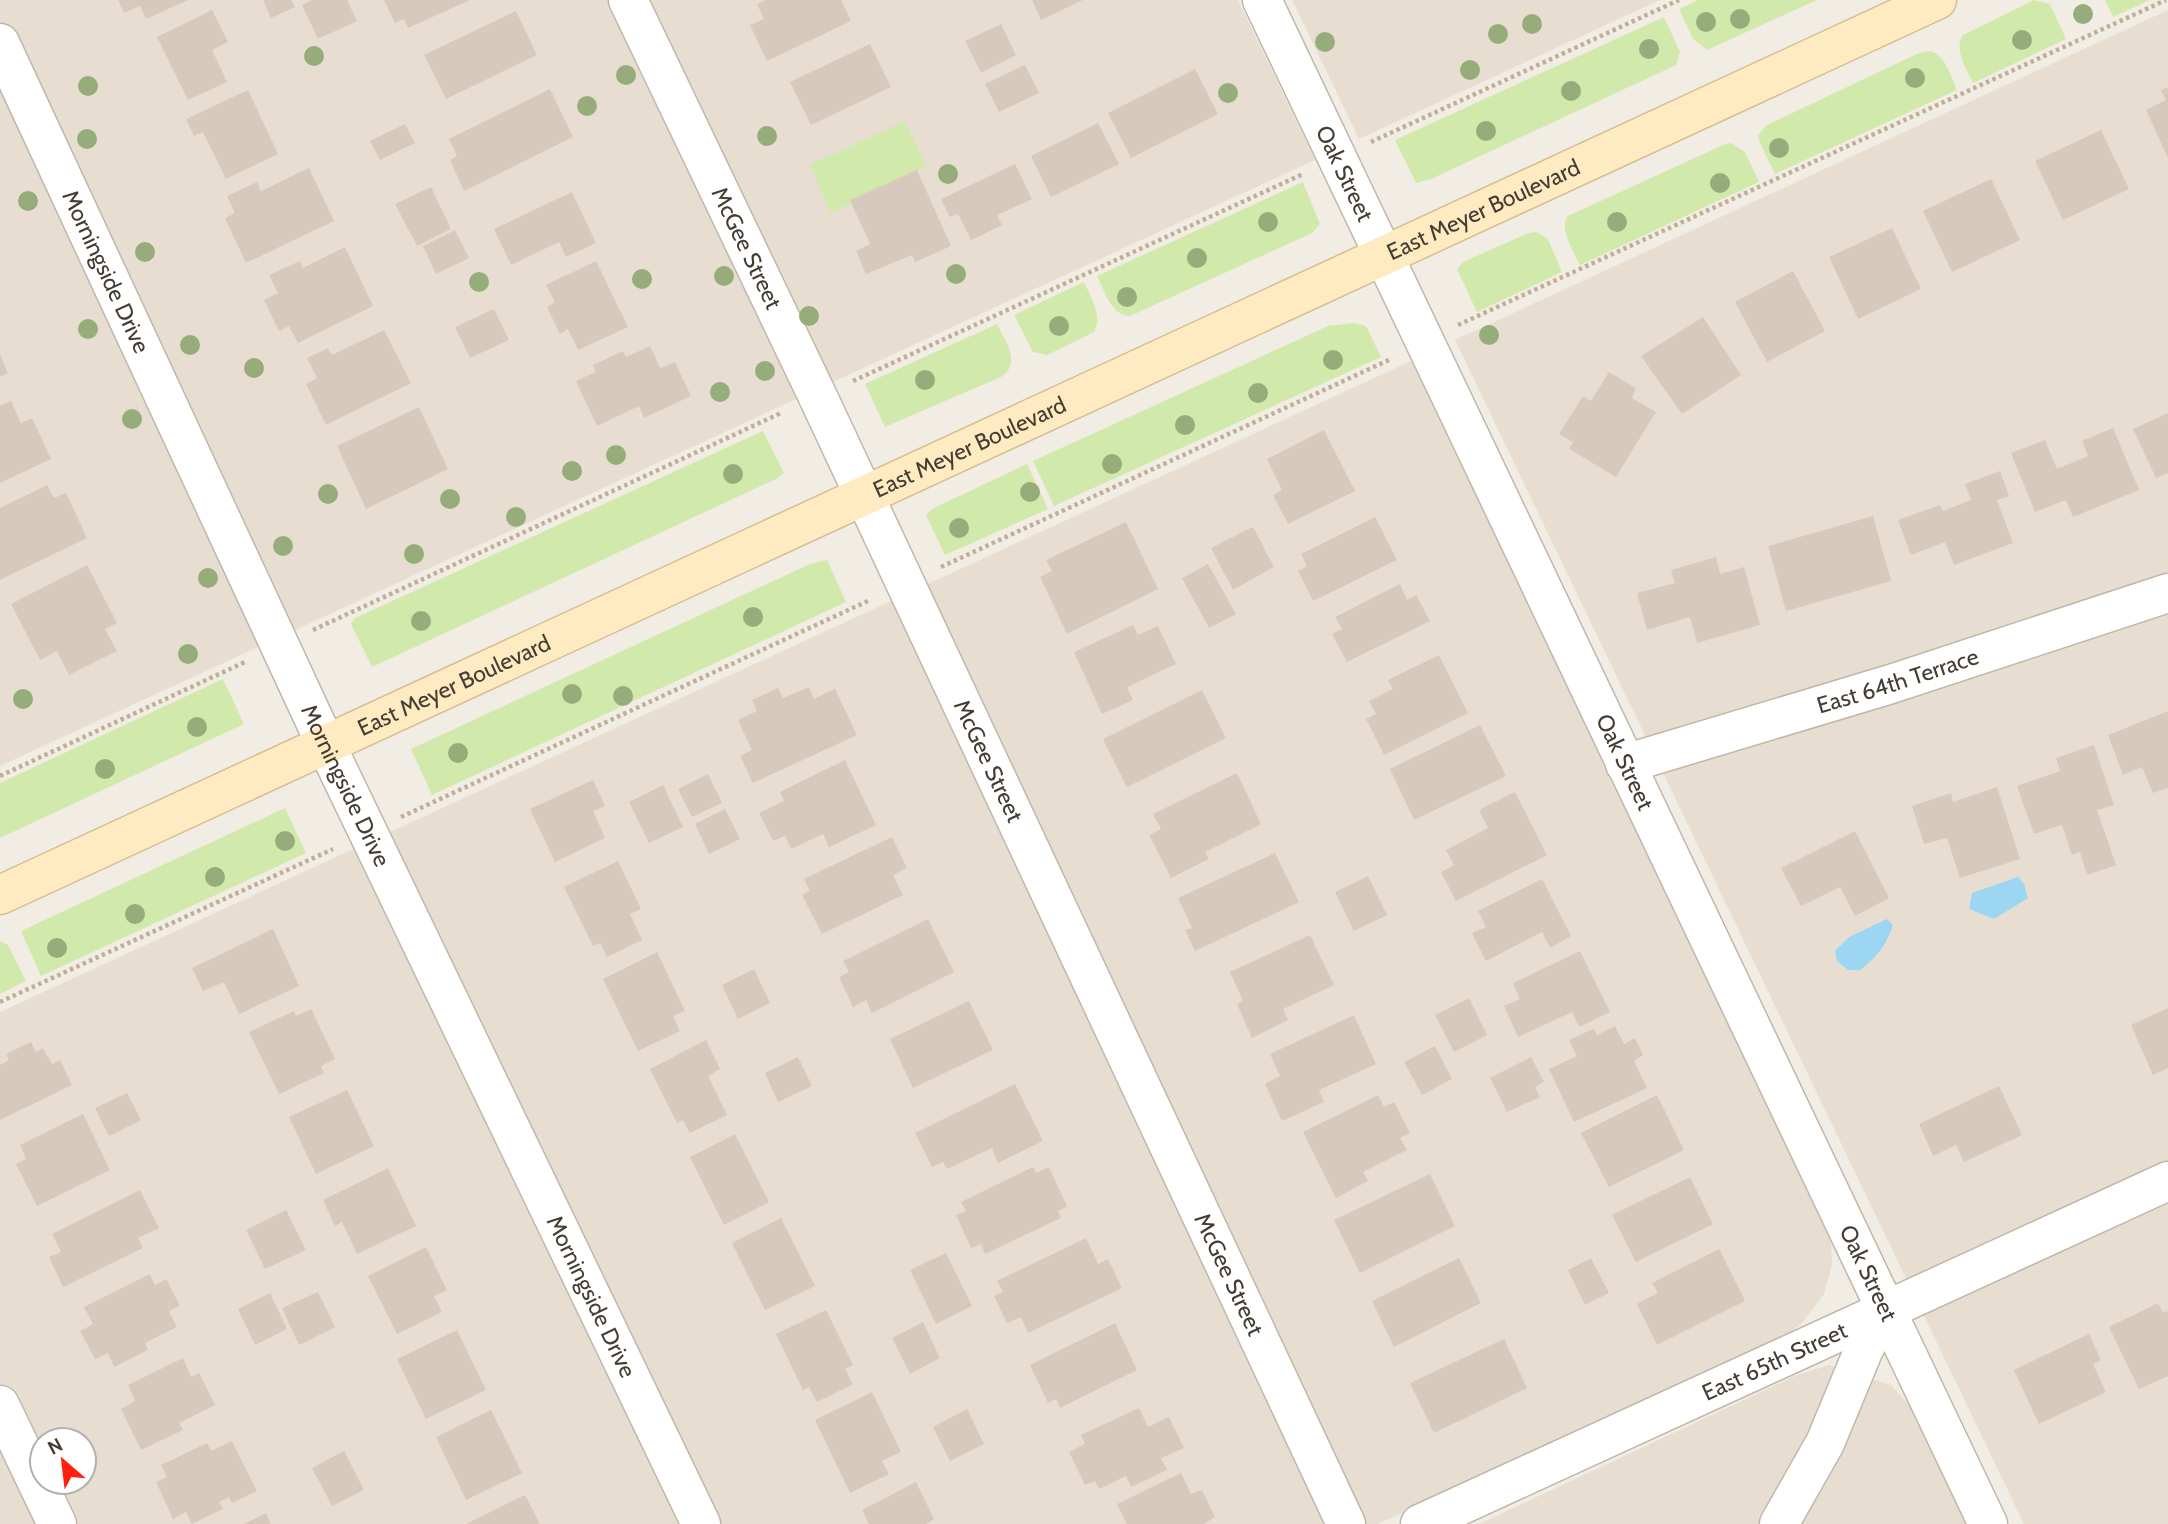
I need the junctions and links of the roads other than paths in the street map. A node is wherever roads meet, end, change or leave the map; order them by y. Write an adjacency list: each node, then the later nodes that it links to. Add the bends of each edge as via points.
1 (628, 0): 6 (street, McGee Street)
2 (1262, 0): 5 (street, Oak Street)
3 (1937, 0): 5 (main road, East Meyer Boulevard)
4 (0, 43): 8 (street, Morningside Drive)
5 (1383, 257): 6 (main road, East Meyer Boulevard); 9 (street, Oak Street)
6 (864, 497): 8 (main road, East Meyer Boulevard); 16 (street, McGee Street)
7 (2168, 593): 9 (street, East 64th Terrace, via 1891,684)
8 (326, 745): 10 (main road, East Meyer Boulevard); 15 (street, Morningside Drive)
9 (1625, 764): 12 (street, Oak Street)
10 (0, 895)
11 (2168, 1181): 12 (street, East 65th Street)
12 (1885, 1311): 17 (street, East 65th Street); 18 (street, via 1825,1443); 19 (street, Oak Street)
13 (0, 1405): 14 (street)
14 (57, 1524)
15 (701, 1524)
16 (1346, 1524)
17 (1420, 1524)
18 (1779, 1524)
19 (1988, 1524)

